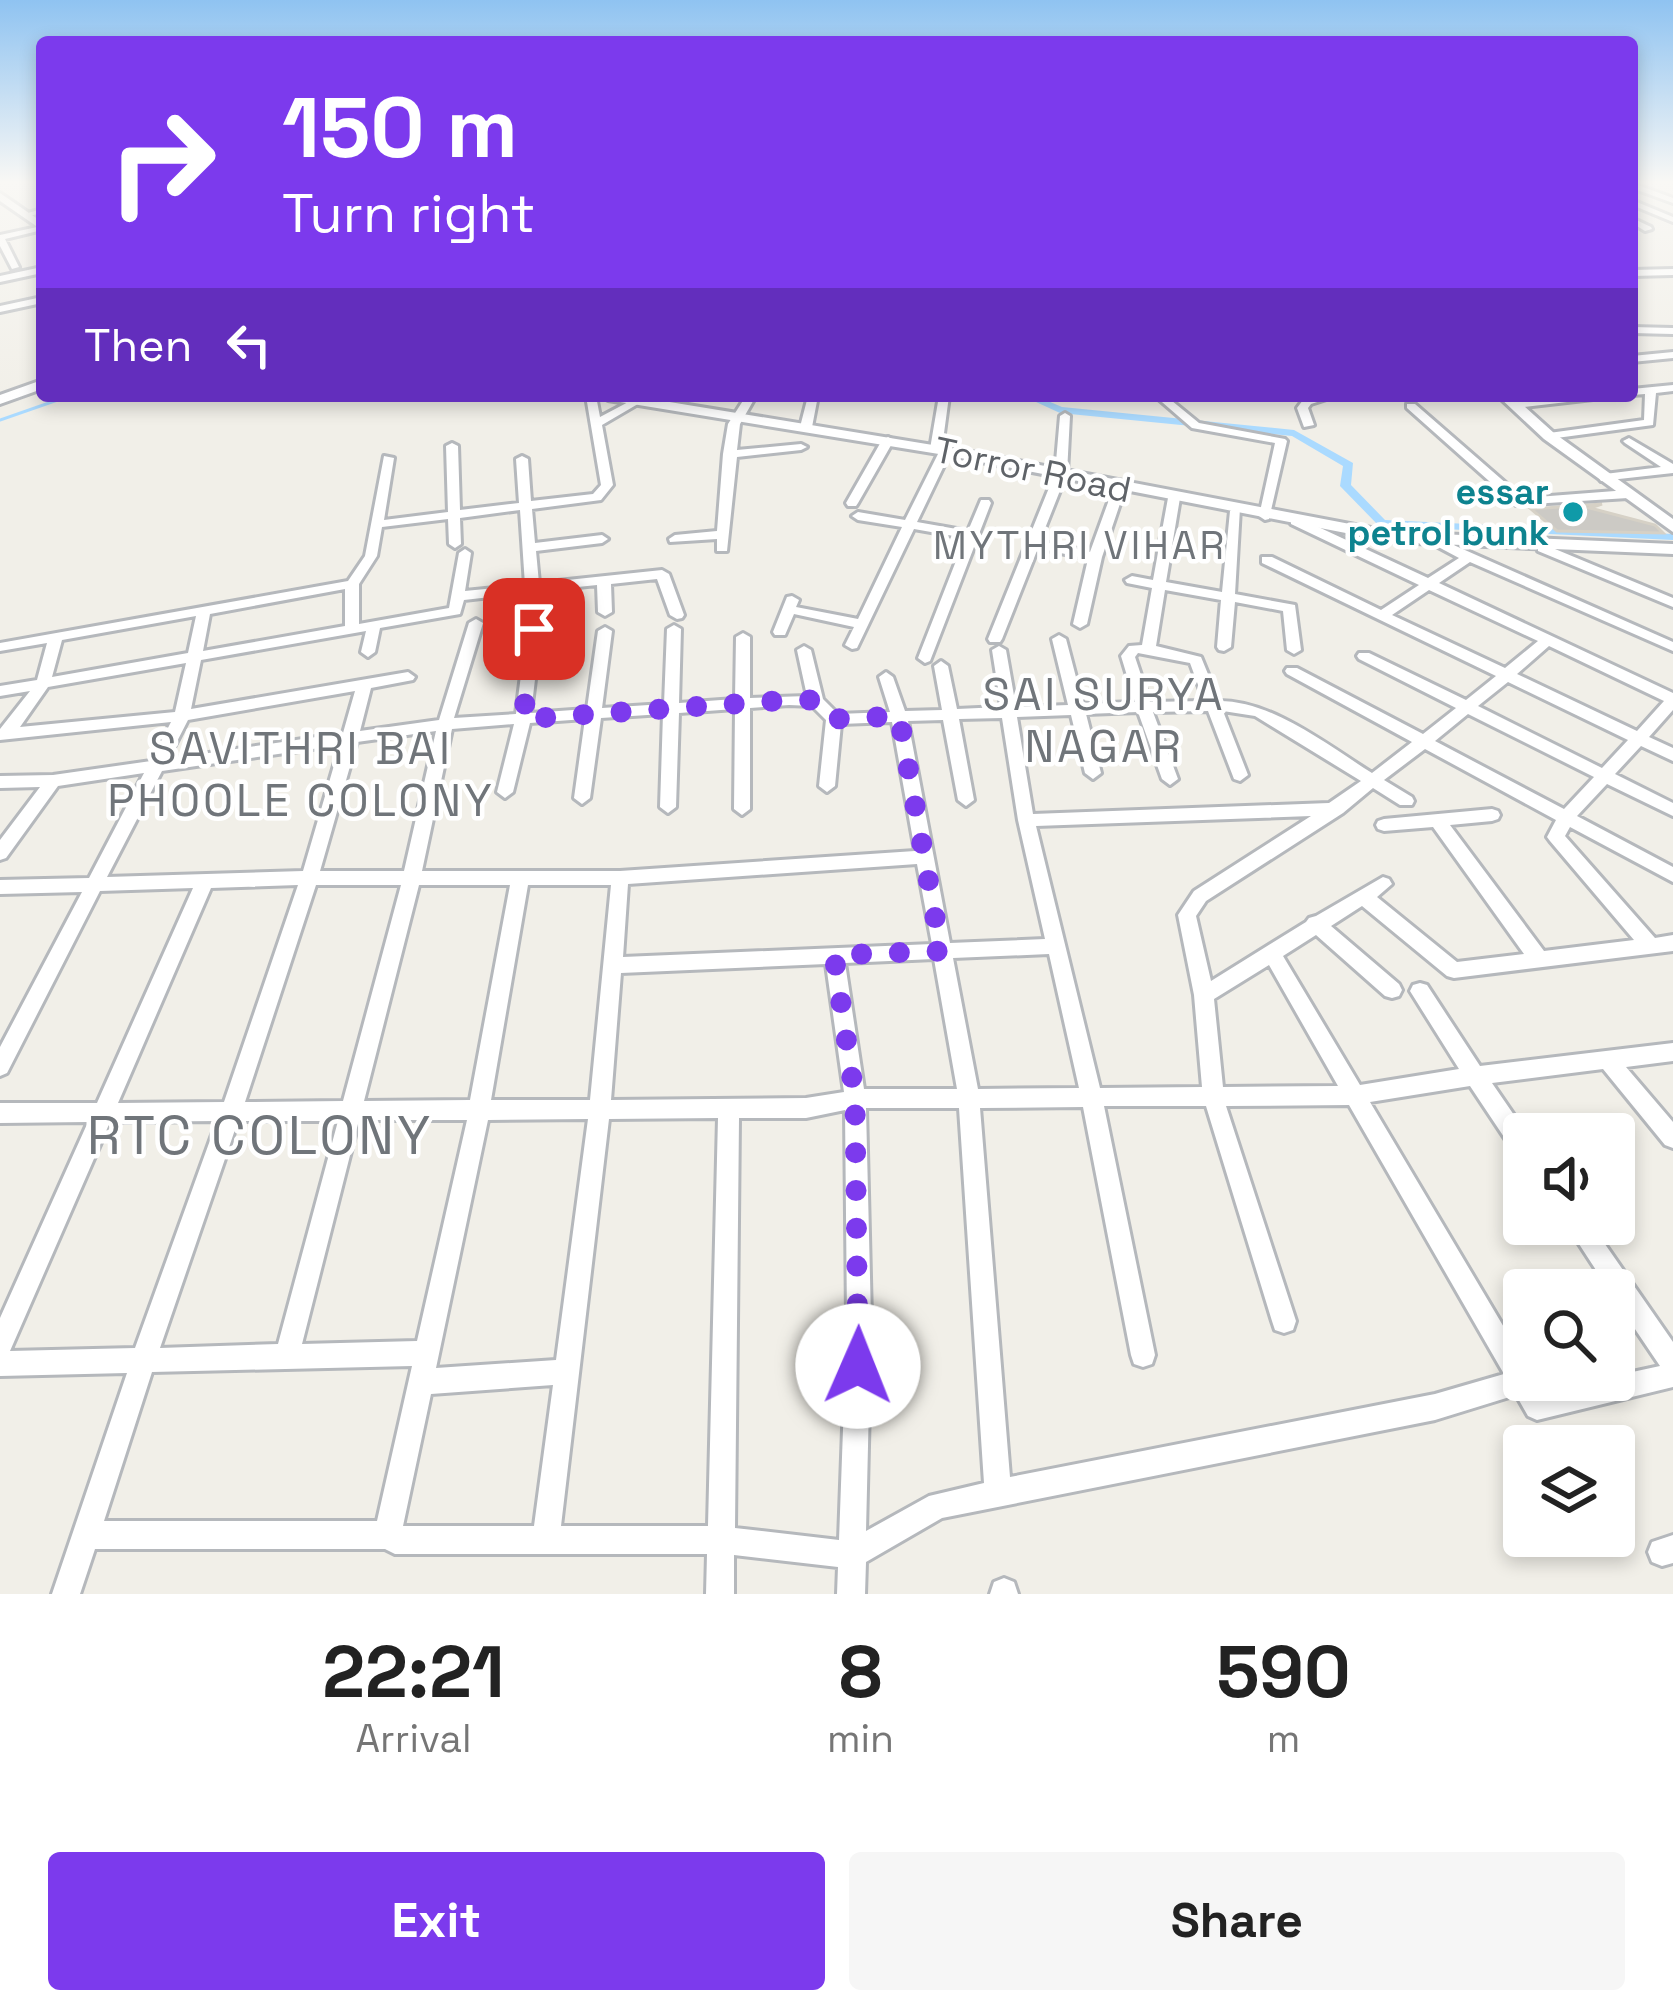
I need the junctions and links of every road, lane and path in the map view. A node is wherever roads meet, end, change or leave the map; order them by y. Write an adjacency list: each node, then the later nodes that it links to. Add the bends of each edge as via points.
1 (9, 256): 3 (street)
2 (36, 267): 3 (street)
3 (16, 271): 6 (street); 7 (street)
4 (1673, 272): 5 (street)
5 (1638, 273)
6 (0, 274)
7 (36, 300)
8 (36, 301): 9 (street)
9 (0, 309)
10 (1638, 330): 11 (street)
11 (1673, 331)
12 (1673, 355): 13 (street)
13 (1638, 362)
14 (1638, 371): 17 (street)
15 (36, 386): 19 (street)
16 (1673, 388): 17 (street)
17 (1652, 389): 18 (street); 30 (street)
18 (1638, 391)
19 (0, 400)
20 (592, 402): 34 (street)
21 (636, 402): 34 (street)
22 (644, 402): 32 (street, Torror Road)
23 (748, 402): 32 (street)
24 (812, 402): 36 (street)
25 (944, 402): 42 (street)
26 (1167, 402): 57 (street, via 1196,426 1281,441)
27 (1307, 402): 35 (street)
28 (1512, 402): 37 (street)
29 (1412, 406): 51 (street, via 1520,502)
30 (1653, 407): 33 (street); 37 (street, via 1649,423)
31 (1065, 416): 47 (street)
32 (740, 417): 36 (street, Torror Road); 43 (street)
33 (1673, 419)
34 (596, 424): 54 (street, via 602,493)
35 (1308, 425)
36 (806, 427): 38 (street, Torror Road)
37 (1549, 436): 48 (street)
38 (888, 440): 42 (street, Torror Road); 60 (street, via 855,509)
39 (1629, 441): 46 (street, via 1673,469)
40 (452, 446): 56 (street)
41 (801, 447): 43 (street)
42 (940, 450): 47 (street, Torror Road); 60 (street)
43 (729, 454): 64 (street, via 723,541)
44 (388, 458): 59 (street)
45 (522, 460): 54 (street)
46 (1659, 471): 48 (street); 49 (street)
47 (1061, 473): 50 (street, Torror Road); 66 (street)
48 (1605, 478): 51 (street)
49 (1673, 480)
50 (1120, 486): 52 (street, Torror Road); 70 (street)
51 (1628, 494): 61 (street)
52 (1174, 498): 55 (street, Torror Road); 77 (street)
53 (985, 503): 62 (street)
54 (526, 507): 56 (street); 67 (street)
55 (1236, 511): 57 (street, Torror Road); 80 (street)
56 (455, 516): 59 (street); 79 (street)
57 (1265, 516): 58 (street, Torror Road)
58 (1295, 521): 65 (street, Torror Road); 76 (street)
59 (378, 524): 75 (street, via 371,556)
60 (907, 525): 62 (street); 87 (street)
61 (1673, 527)
62 (973, 536): 125 (street, via 933,662)
63 (602, 539): 67 (street)
64 (675, 539)
65 (1435, 542): 68 (street, Torror Road); 71 (street)
66 (1031, 544): 70 (street); 123 (street, via 997,645)
67 (529, 548): 78 (street)
68 (1543, 548): 69 (street, Torror Road); 81 (street)
69 (1673, 549)
70 (1095, 556): 88 (street)
71 (1469, 557): 76 (street); 99 (street)
72 (1267, 560): 85 (street)
73 (604, 579): 78 (street); 84 (street); 122 (street, via 665,576 676,622)
74 (1132, 580): 77 (street)
75 (352, 584): 83 (street); 90 (street)
76 (1428, 584): 85 (street); 97 (street)
77 (1161, 585): 80 (street); 102 (street)
78 (533, 586): 79 (street); 82 (street)
79 (461, 596): 89 (street, via 455,611)
80 (1228, 597): 101 (street); 104 (street, via 1292,609)
81 (1673, 603)
82 (534, 609)
83 (204, 610): 94 (street); 106 (street)
84 (604, 612)
85 (1381, 616): 109 (street)
86 (476, 623): 130 (street)
87 (862, 623): 93 (street, via 790,604); 98 (street)
88 (1080, 624)
89 (374, 625): 90 (street); 105 (street)
90 (352, 628): 106 (street)
91 (534, 629): 128 (street)
92 (604, 631): 124 (street)
93 (780, 632)
94 (56, 638): 100 (street); 112 (street)
95 (743, 638): 117 (street)
96 (1059, 639): 120 (street)
97 (1548, 640): 109 (street); 116 (street)
98 (851, 645)
99 (1673, 646)
100 (0, 647)
101 (1223, 647)
102 (1148, 649): 118 (street, via 1196,659); 119 (street, via 1128,656)
103 (804, 650): 115 (street)
104 (1294, 650)
105 (368, 652)
106 (195, 654): 112 (street); 126 (street)
107 (1364, 656): 121 (street)
108 (1292, 670): 134 (street)
109 (1506, 676): 121 (street); 133 (street)
110 (408, 677): 113 (street)
111 (886, 677): 127 (street)
112 (43, 682): 114 (street); 132 (street)
113 (364, 686): 126 (street); 131 (street)
114 (0, 691)
115 (816, 700): 117 (street); 129 (street)
116 (1673, 700): 133 (street)
117 (746, 705): 122 (street); 150 (street)
118 (1209, 705): 119 (street); 139 (street); 142 (street, via 1260,712)
119 (1144, 707): 120 (street); 140 (street)
120 (1076, 709): 123 (street); 137 (street)
121 (1468, 709): 134 (street); 138 (street)
122 (670, 710): 124 (street); 149 (street)
123 (1006, 712): 125 (street); 155 (street)
124 (595, 714): 128 (street); 146 (street)
125 (951, 715): 127 (street); 147 (street)
126 (182, 716): 132 (street); 136 (street)
127 (899, 716): 129 (street); 159 (street)
128 (523, 719): 130 (street); 145 (street)
129 (834, 719): 144 (street)
130 (445, 724): 131 (street); 165 (street)
131 (351, 735): 136 (street); 161 (street)
132 (2, 737)
133 (1638, 738): 135 (street); 138 (street)
134 (1427, 743): 142 (street); 154 (street)
135 (1673, 754)
136 (162, 762): 141 (street); 167 (street)
137 (1093, 772)
138 (1604, 774): 152 (street); 154 (street)
139 (1240, 775)
140 (1170, 779)
141 (53, 781): 143 (street); 158 (street)
142 (1375, 781): 148 (street); 151 (street)
143 (0, 782)
144 (827, 786)
145 (505, 792)
146 (582, 798)
147 (966, 800)
148 (1406, 801)
149 (668, 807)
150 (742, 809)
151 (1338, 809): 155 (street); 181 (street, via 1192,904 1187,915)
152 (1673, 810)
153 (1492, 814): 156 (street)
154 (1566, 818): 160 (street); 172 (street, via 1556,837)
155 (1026, 820): 173 (street)
156 (1438, 821): 157 (street); 177 (street)
157 (1384, 825)
158 (0, 853)
159 (925, 857): 163 (street); 174 (street)
160 (1673, 875)
161 (311, 878): 164 (street); 165 (street); 193 (street)
162 (520, 878): 163 (street); 165 (street); 195 (street)
163 (620, 878): 178 (street)
164 (206, 880): 167 (street); 196 (street)
165 (411, 880): 194 (street)
166 (1382, 884): 169 (street)
167 (94, 885): 168 (street); 184 (street)
168 (0, 886)
169 (1363, 896): 170 (street); 177 (street, via 1454,970)
170 (1315, 923): 175 (street); 179 (street)
171 (1673, 943): 172 (street)
172 (1649, 944): 177 (street)
173 (1056, 946): 174 (street); 189 (street)
174 (941, 951): 176 (street); 187 (street)
175 (1271, 952): 181 (street); 186 (street)
176 (834, 955): 178 (street); 190 (street)
177 (1539, 959)
178 (614, 965): 191 (street)
179 (1392, 990)
180 (1420, 991): 185 (street)
181 (1204, 995): 188 (street)
182 (1673, 1052): 183 (street)
183 (1609, 1061): 185 (street); 199 (street)
184 (0, 1067)
185 (1475, 1076): 186 (street); 198 (street)
186 (1354, 1095): 188 (street); 203 (street)
187 (969, 1096): 189 (street); 190 (street); 217 (street)
188 (1213, 1096): 189 (street); 201 (street)
189 (1092, 1097): 205 (street)
190 (855, 1099): 192 (street); 222 (street)
191 (600, 1108): 192 (street); 195 (street); 210 (street)
192 (729, 1108): 220 (street)
193 (233, 1110): 194 (street); 196 (street); 207 (street)
194 (347, 1111): 195 (street); 206 (street)
195 (479, 1111): 204 (street)
196 (100, 1112): 197 (street); 202 (street)
197 (0, 1113)
198 (1503, 1117)
199 (1673, 1138)
200 (1592, 1245): 208 (street)
201 (1283, 1321)
202 (0, 1346)
203 (1503, 1350)
204 (426, 1354): 206 (street); 212 (street)
205 (1143, 1355)
206 (287, 1356): 207 (street)
207 (141, 1357): 209 (street); 218 (street)
208 (1673, 1363)
209 (0, 1364)
210 (567, 1372): 212 (street); 221 (street)
211 (1673, 1375): 213 (street)
212 (420, 1382): 219 (street)
213 (1635, 1384)
214 (1503, 1386): 217 (street, via 1435,1407)
215 (1533, 1401): 216 (street)
216 (1562, 1401)
217 (998, 1493): 222 (street, via 938,1505)
218 (86, 1535): 219 (street); 223 (street)
219 (390, 1535): 221 (street, via 402,1542)
220 (720, 1540): 221 (street); 222 (street); 224 (street)
221 (546, 1541)
222 (852, 1556): 225 (street)
223 (66, 1594)
224 (720, 1594)
225 (850, 1594)

